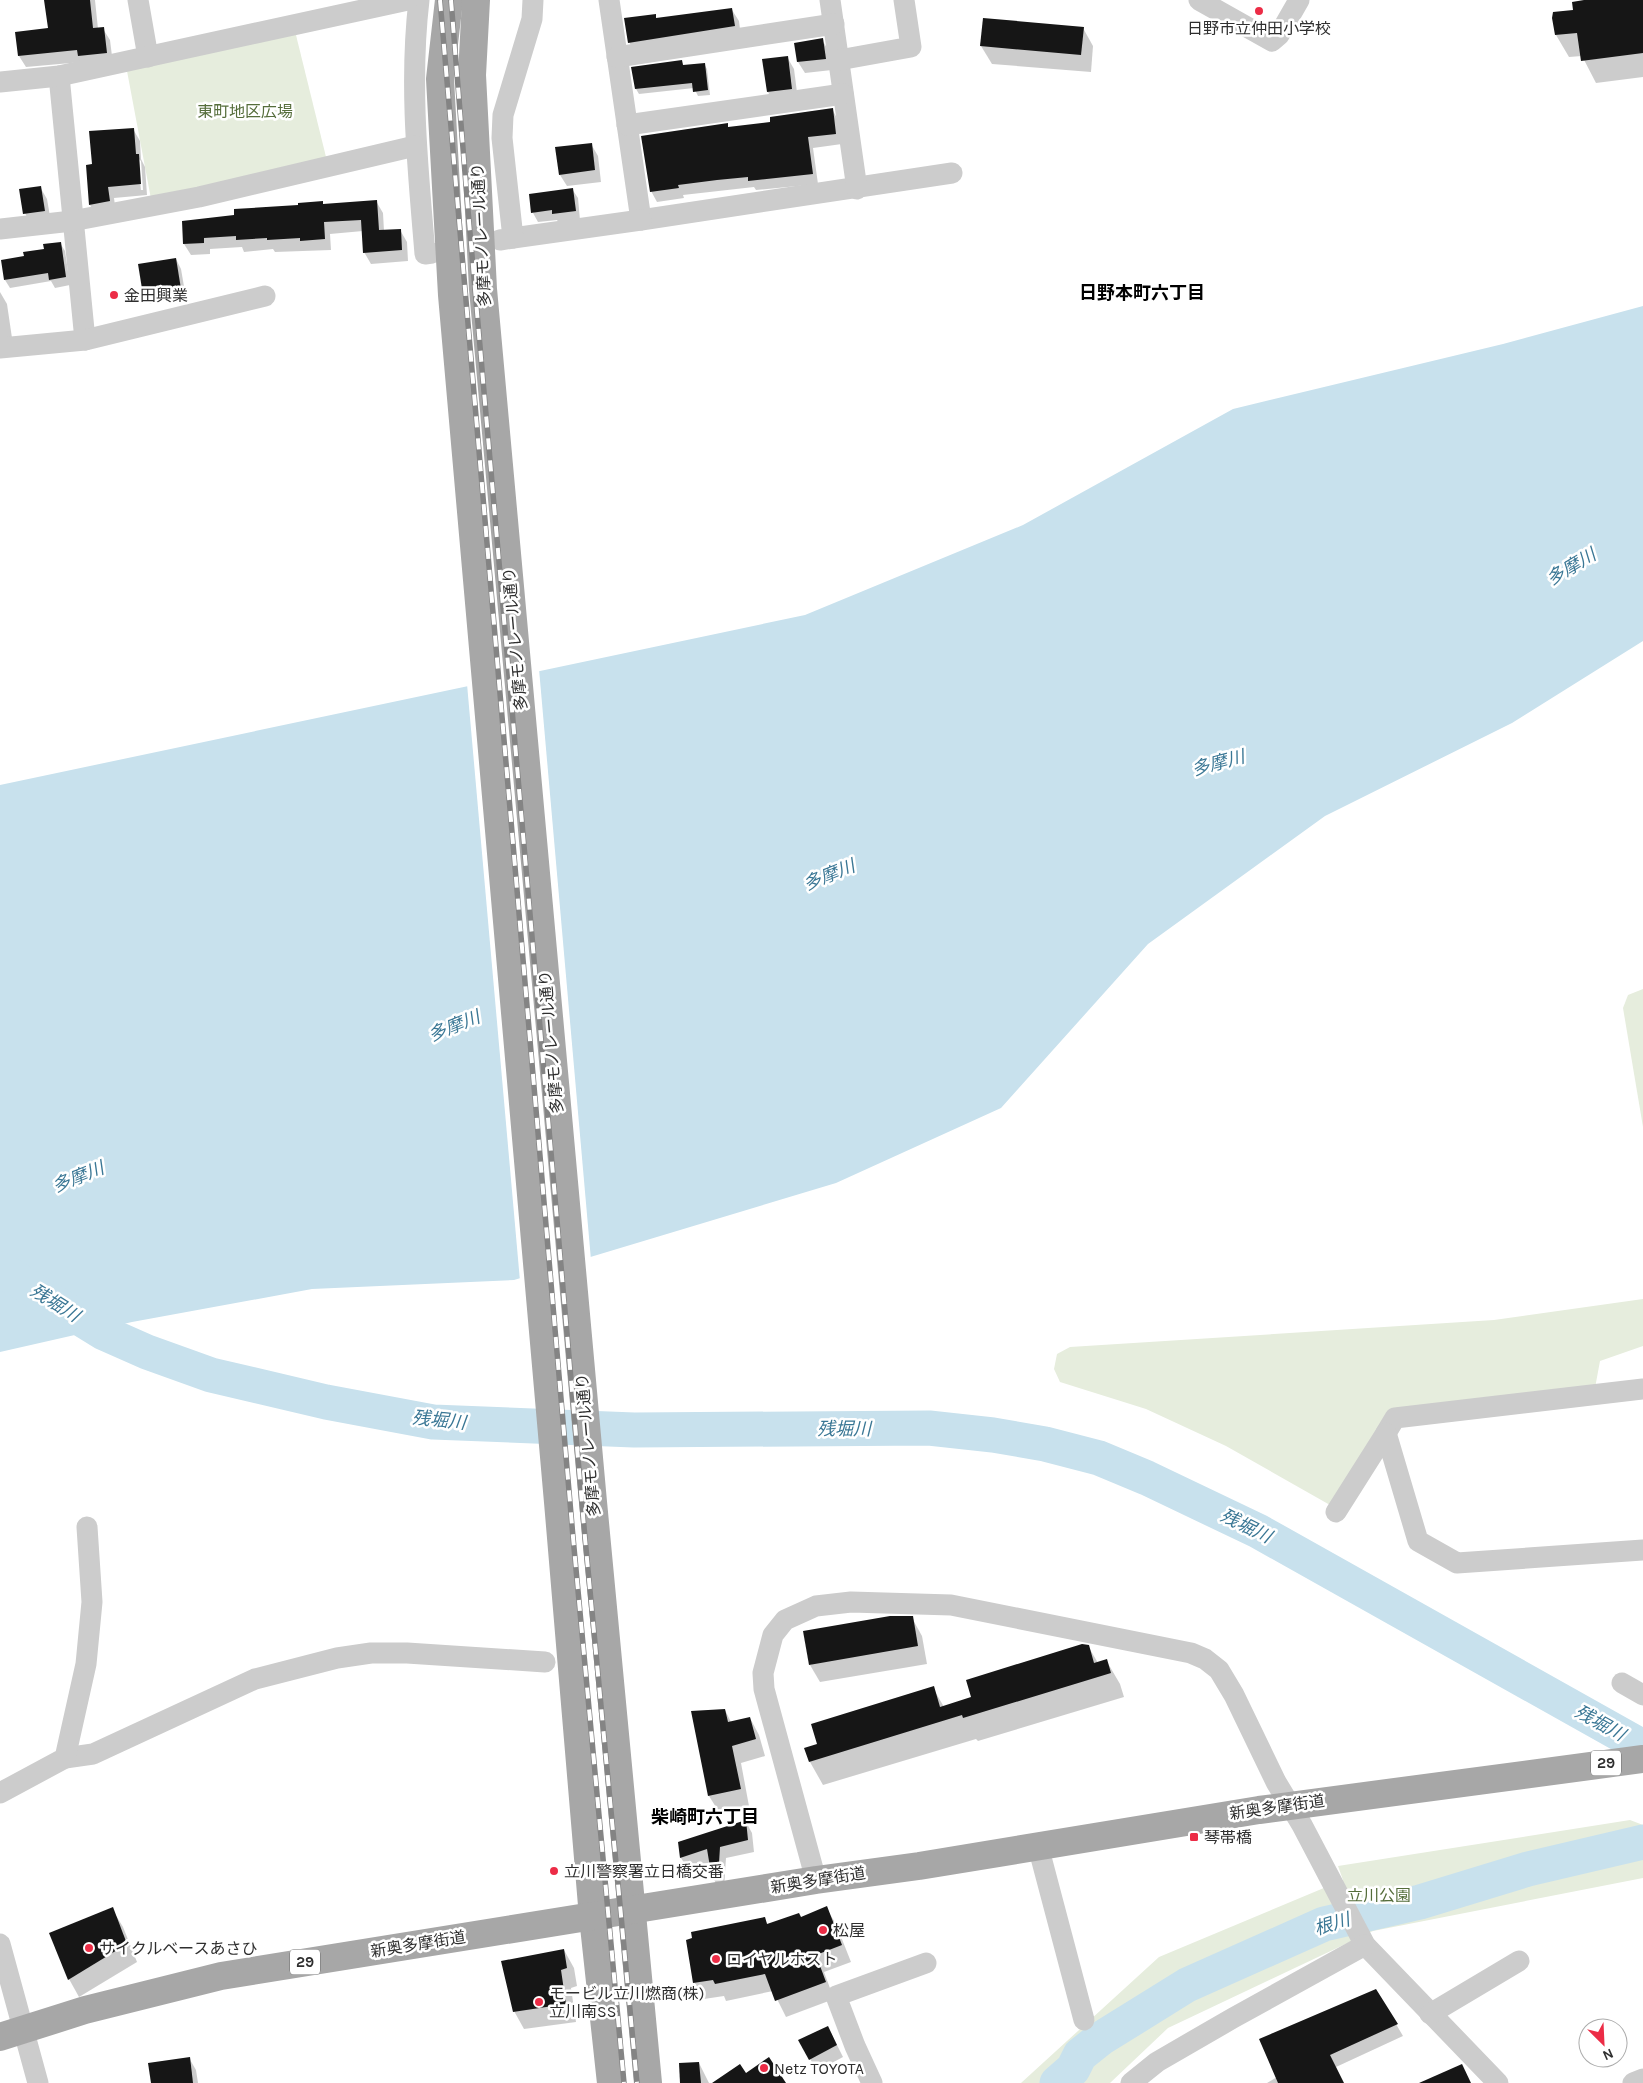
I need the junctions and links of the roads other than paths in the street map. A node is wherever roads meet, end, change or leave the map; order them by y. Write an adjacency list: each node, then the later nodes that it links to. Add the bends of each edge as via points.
1 (138, 0): 13 (street)
2 (408, 0): 13 (street)
3 (419, 0): 20 (street, via 415,35)
4 (449, 0): 45 (main road, 多摩モノレール通り, via 440,79 452,295)
5 (476, 0): 44 (main road, 多摩モノレール通り, via 472,75 483,289)
6 (533, 0): 23 (street, via 532,19 503,115 506,239)
7 (609, 0): 14 (street)
8 (830, 0): 12 (street)
9 (904, 0): 15 (street, via 912,47)
10 (1199, 0): 11 (street, via 1272,41 1279,35)
11 (1299, 0)
12 (834, 24): 14 (street); 15 (street)
13 (148, 57): 16 (street)
14 (617, 57): 19 (street)
15 (839, 60): 18 (street)
16 (59, 76): 17 (street); 24 (street)
17 (0, 82)
18 (843, 94): 19 (street); 22 (street)
19 (627, 125): 23 (street)
20 (416, 146): 24 (street, via 199,197); 26 (street, via 425,254)
21 (952, 173): 22 (street)
22 (857, 189): 23 (street)
23 (641, 220)
24 (72, 222): 25 (street); 28 (street)
25 (0, 229)
26 (432, 253)
27 (265, 296): 28 (street)
28 (85, 340): 29 (street)
29 (0, 348)
30 (1643, 1389): 31 (street, via 1395,1418)
31 (1386, 1433): 32 (street); 34 (street, via 1418,1541 1457,1563)
32 (1336, 1512)
33 (87, 1527): 38 (street, via 92,1602 86,1664)
34 (1643, 1550)
35 (545, 1662): 38 (street, via 407,1653 337,1658 255,1679 93,1754)
36 (1643, 1679): 37 (street, via 1622,1683)
37 (1643, 1695)
38 (64, 1758): 40 (street)
39 (1643, 1759): 41 (main road, 新奥多摩街道 / 29)
40 (0, 1792)
41 (1290, 1805): 42 (main road, 新奥多摩街道 / 29); 43 (street, via 1219,1670 1191,1653 950,1604 851,1602 816,1606 785,1620 774,1635 763,1673 770,1716); 47 (street)
42 (1038, 1846): 43 (main road, 新奥多摩街道 / 29); 51 (street)
43 (816, 1880): 44 (main road, 新奥多摩街道 / 29)
44 (632, 1910): 45 (main road, 新奥多摩街道 / 29); 56 (main road, 多摩モノレール通り)
45 (593, 1917): 52 (main road, 新奥多摩街道 / 29, via 221,1976 85,2010); 55 (main road, 多摩モノレール通り)
46 (0, 1944): 52 (street)
47 (1365, 1945): 50 (street); 58 (street, via 1157,2062)
48 (1519, 1961): 50 (street)
49 (926, 1963): 57 (street, via 836,1996)
50 (1430, 2014): 59 (street)
51 (1084, 2020)
52 (12, 2033): 54 (street)
53 (1643, 2079): 60 (street)
54 (38, 2083)
55 (611, 2083)
56 (648, 2083)
57 (872, 2083)
58 (1132, 2083)
59 (1498, 2083)
60 (1633, 2083)

